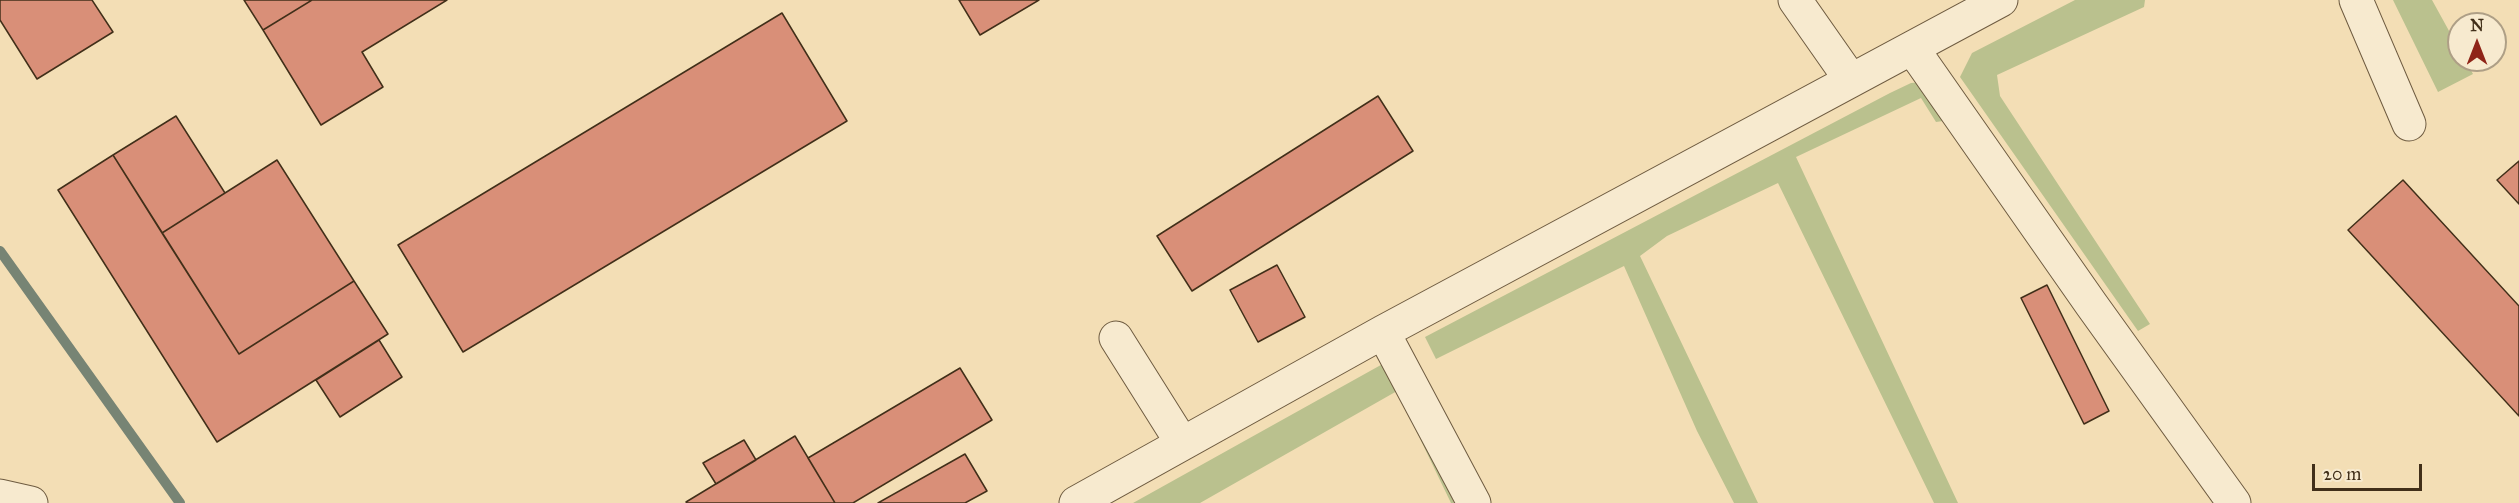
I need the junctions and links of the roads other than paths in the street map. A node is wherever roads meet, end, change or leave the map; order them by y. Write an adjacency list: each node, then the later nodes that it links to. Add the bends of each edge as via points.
1 (1795, 0): 5 (street)
2 (2356, 0): 6 (street)
3 (1990, 2): 4 (street)
4 (1912, 48): 5 (street); 14 (street)
5 (1851, 80): 7 (street)
6 (2409, 124)
7 (1383, 332): 9 (street); 13 (street)
8 (1116, 338): 9 (street)
9 (1182, 443): 12 (street)
10 (0, 496): 11 (street)
11 (31, 503)
12 (1076, 503)
13 (1474, 503)
14 (2234, 503)

